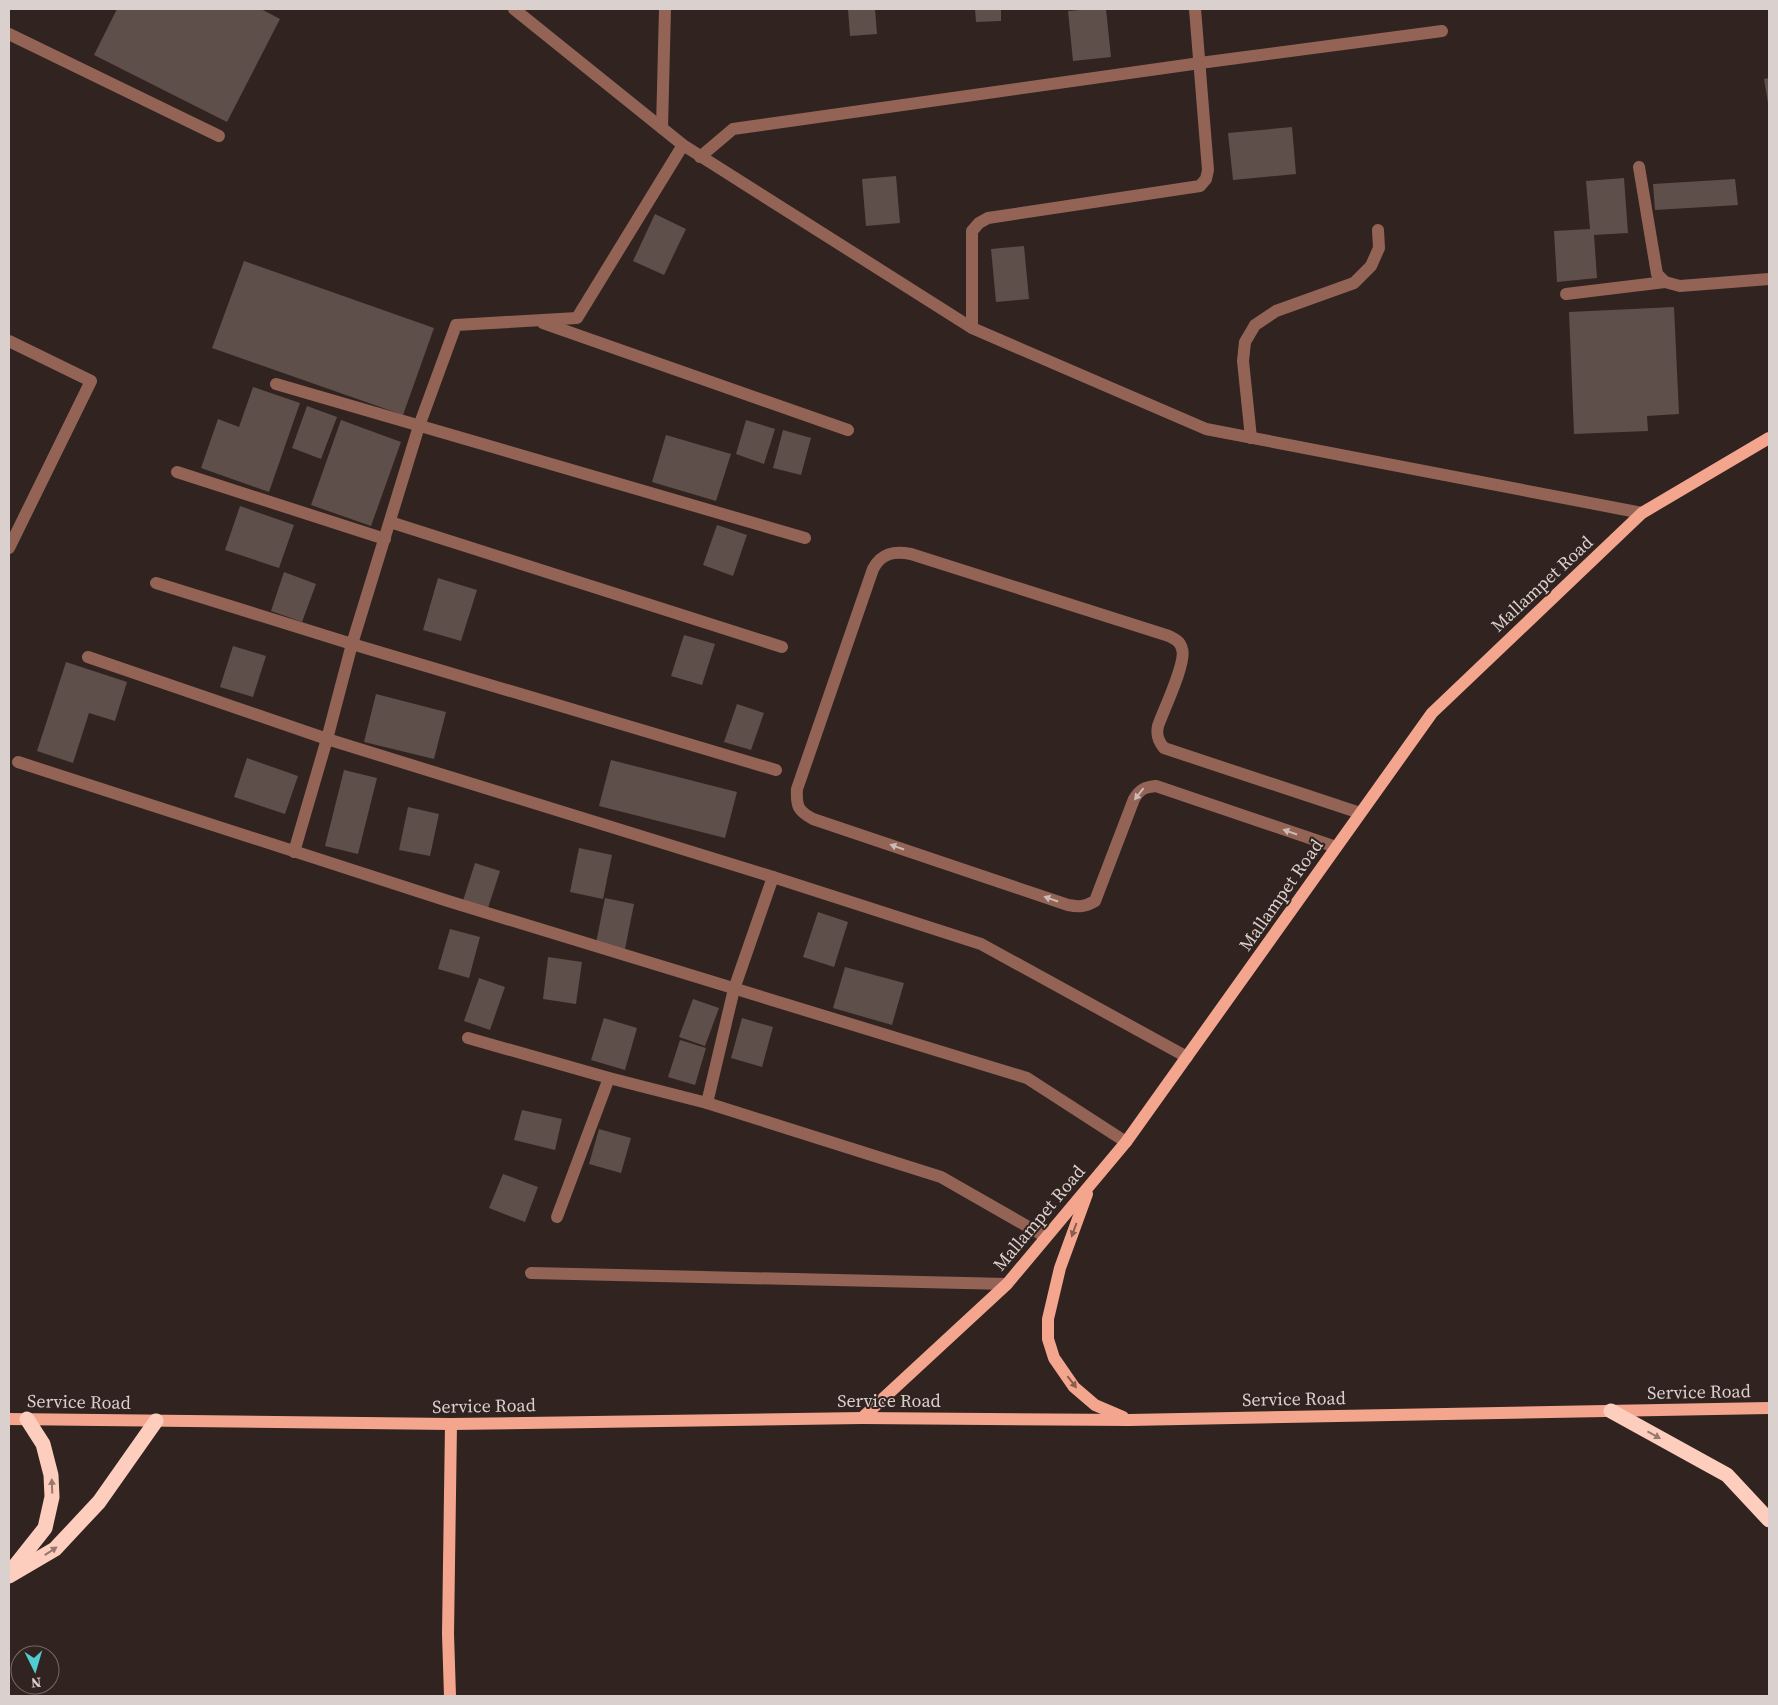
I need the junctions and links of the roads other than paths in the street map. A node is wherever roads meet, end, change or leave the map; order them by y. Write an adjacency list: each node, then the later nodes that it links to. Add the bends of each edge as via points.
1 (514, 9): 7 (street)
2 (665, 9): 7 (street)
3 (1195, 9): 6 (street)
4 (1442, 31): 6 (street)
5 (9, 34): 8 (street)
6 (1200, 63): 10 (street, via 733,128); 17 (street, via 1208,170 1200,186 988,218 979,223 972,231)
7 (662, 128): 9 (street)
8 (219, 136)
9 (683, 145): 10 (street); 16 (street, via 577,318)
10 (700, 157): 17 (street)
11 (1639, 167): 14 (street, via 1657,274)
12 (1378, 230): 22 (street, via 1379,248 1371,266 1354,283 1276,311 1255,325 1246,342 1243,361)
13 (1769, 278): 14 (street, via 1680,286)
14 (1666, 282): 15 (street)
15 (1566, 294)
16 (536, 320): 20 (street, via 456,325); 21 (street)
17 (972, 328): 22 (street, via 1206,430)
18 (9, 341): 29 (street, via 91,381)
19 (276, 384): 20 (street)
20 (419, 426): 26 (street); 27 (street)
21 (848, 430)
22 (1251, 438): 25 (street)
23 (1769, 438): 25 (main road, Mallampet Road)
24 (177, 472): 28 (street)
25 (1642, 513): 37 (main road, Mallampet Road, via 1432,713)
26 (390, 522): 28 (street); 32 (street)
27 (805, 538)
28 (385, 539): 31 (street)
29 (9, 548)
30 (156, 583): 31 (street)
31 (352, 644): 34 (street); 36 (street)
32 (782, 647)
33 (88, 656): 34 (street)
34 (327, 739): 39 (street); 40 (street)
35 (18, 762): 39 (street)
36 (776, 770)
37 (1360, 813): 38 (main road, Mallampet Road); 38 (street, one-way to 37, via 1156,786 1145,787 1134,798 1095,901 1080,907 813,819 802,813 796,801 797,789 873,569 878,560 898,552 1178,641 1183,650 1183,662 1156,734 1164,748)
38 (1336, 847): 43 (main road, Mallampet Road)
39 (294, 852): 41 (street)
40 (773, 877): 41 (street); 43 (street, via 981,944)
41 (734, 989): 45 (street); 46 (street, via 1027,1078)
42 (468, 1038): 44 (street)
43 (1187, 1057): 46 (main road, Mallampet Road)
44 (609, 1078): 45 (street); 48 (street)
45 (707, 1103): 49 (street, via 941,1177)
46 (1126, 1142): 47 (main road, Mallampet Road)
47 (1091, 1184): 49 (main road, Mallampet Road); 57 (main road, one-way to 57, via 1060,1268 1048,1319 1048,1339 1054,1358 1074,1387 1095,1405)
48 (557, 1217)
49 (1046, 1237): 51 (main road, Mallampet Road)
50 (532, 1273): 51 (street)
51 (1007, 1284): 54 (main road, Mallampet Road)
52 (1769, 1408): 53 (main road, Service Road)
53 (1611, 1411): 57 (main road, Service Road); 60 (highway, one-way to 60, via 1727,1475)
54 (862, 1418): 57 (main road, Service Road); 59 (main road, Service Road)
55 (9, 1419): 56 (main road, Service Road)
56 (26, 1419): 58 (main road, Service Road); 61 (highway, one-way to 56, via 45,1528 52,1497 51,1475 43,1444)
57 (1129, 1420)
58 (156, 1421): 59 (main road, Service Road); 61 (highway, one-way to 58, via 55,1549 99,1502)
59 (451, 1424): 62 (main road)
60 (1769, 1520)
61 (9, 1575)
62 (450, 1696)

